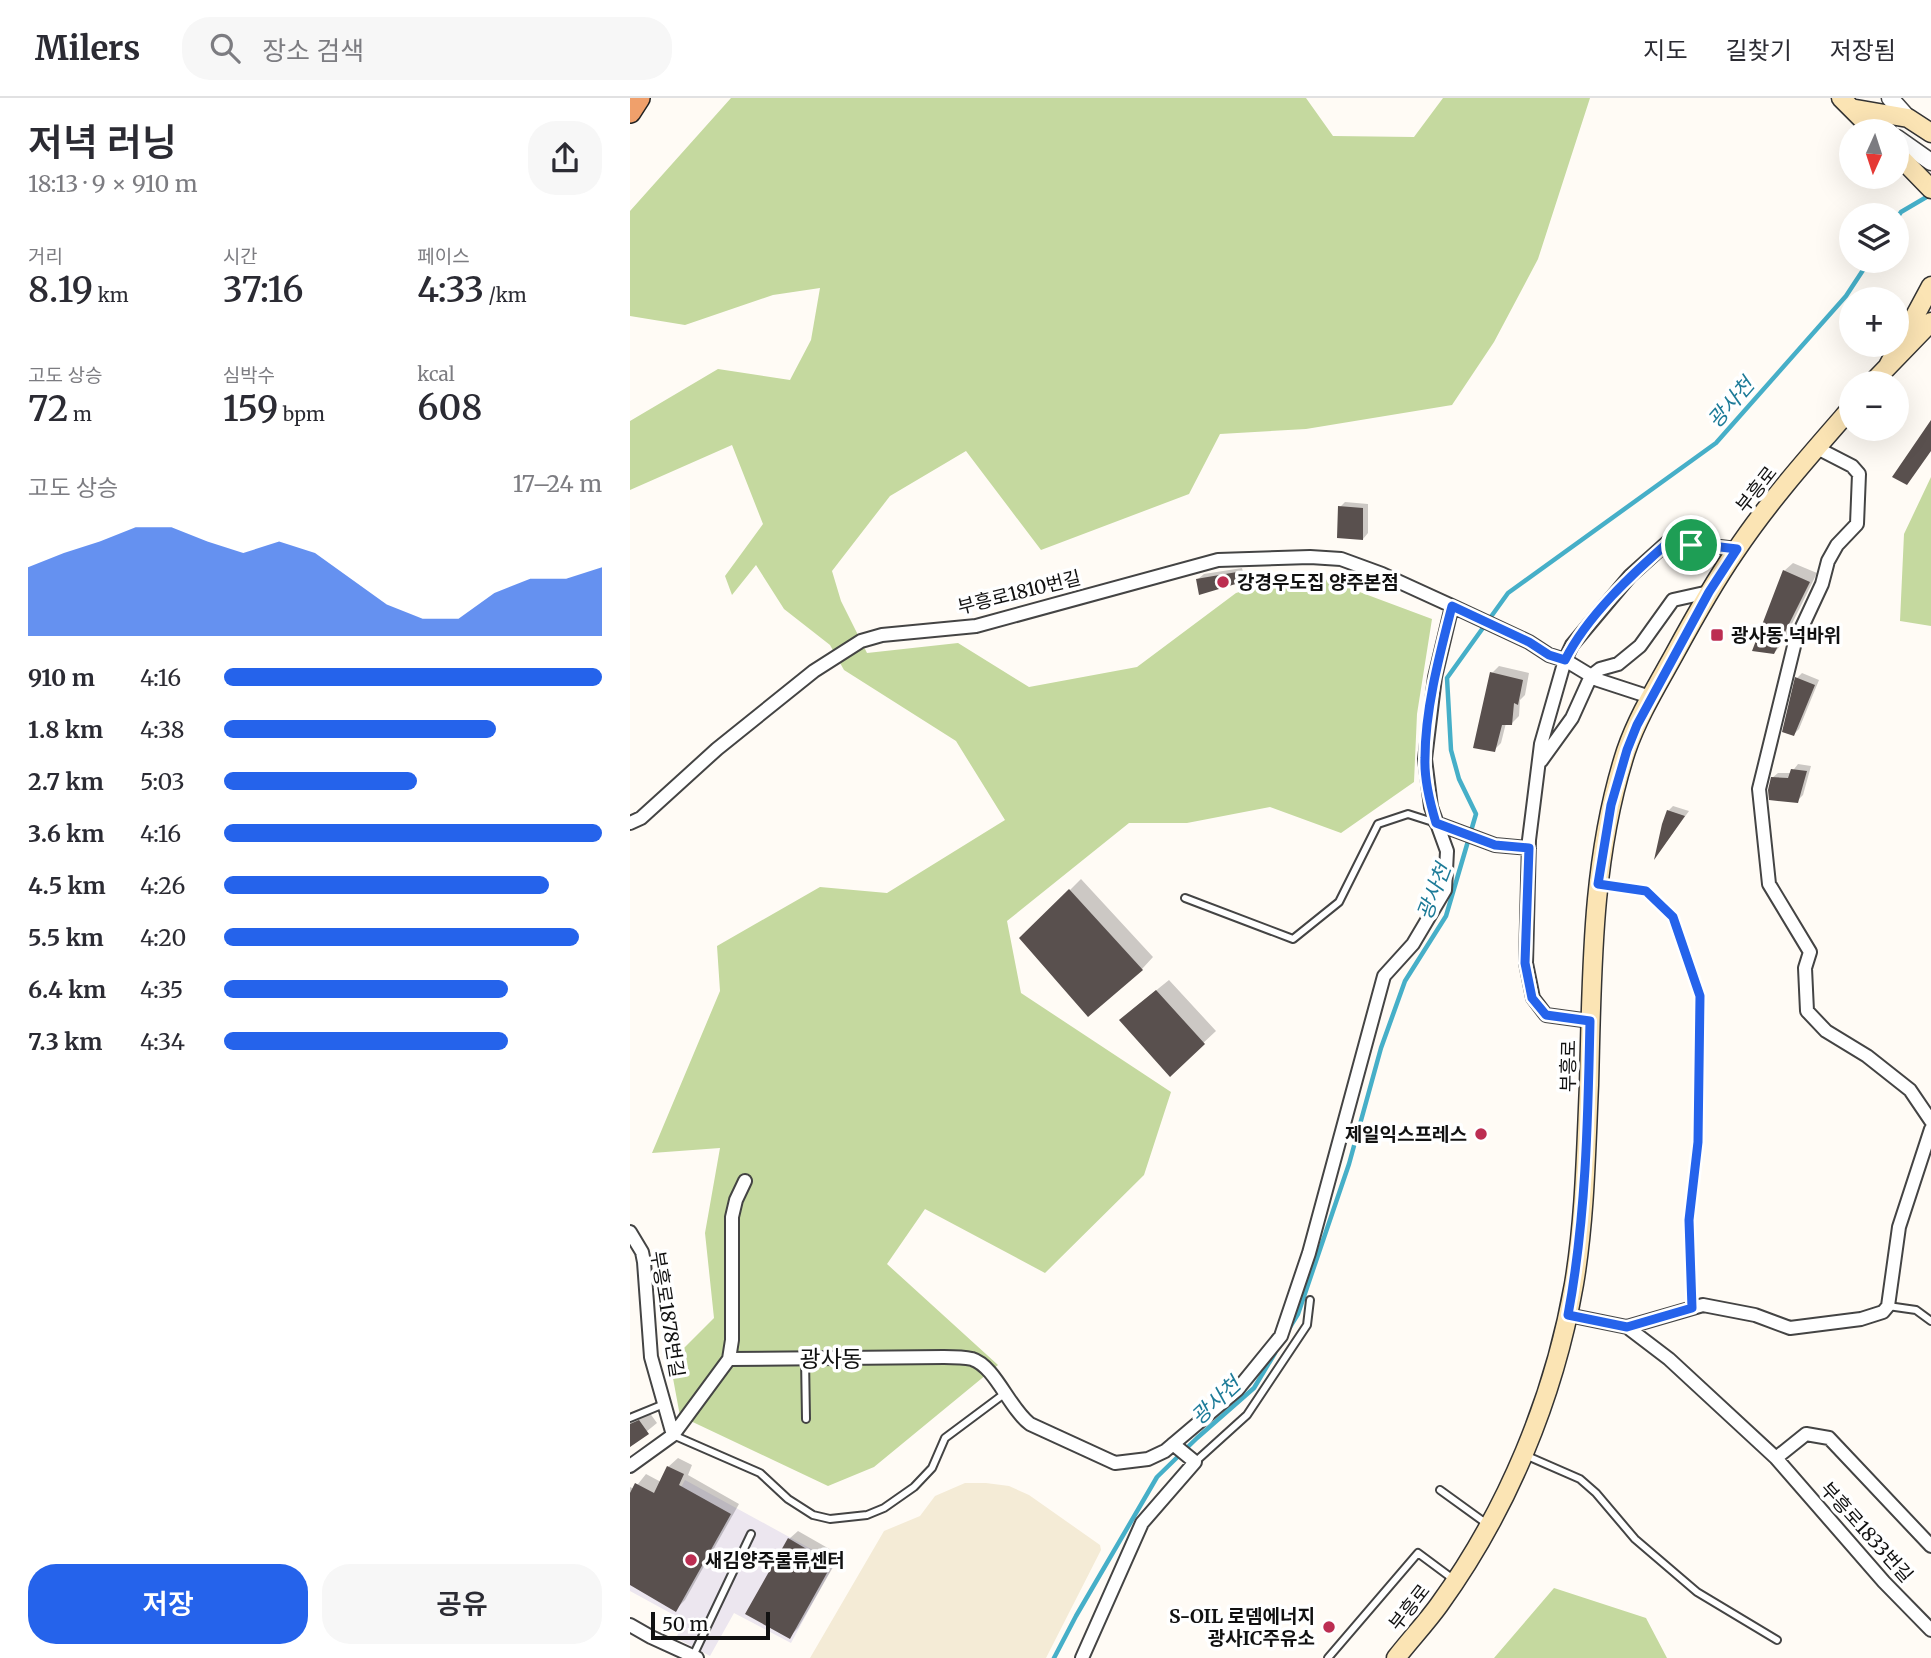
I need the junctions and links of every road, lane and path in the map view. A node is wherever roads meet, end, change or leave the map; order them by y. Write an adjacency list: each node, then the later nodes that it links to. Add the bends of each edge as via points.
1 (639, 98): 5 (highway)
2 (1841, 98): 4 (street); 7 (main road)
3 (1890, 98): 6 (street)
4 (1856, 109): 6 (main road); 8 (street)
5 (630, 112)
6 (1908, 118): 9 (main road)
7 (1862, 119)
8 (1871, 119)
9 (1931, 133)
10 (1909, 146): 11 (street)
11 (1930, 161)
12 (1909, 166): 13 (main road)
13 (1927, 184)
14 (1931, 286): 16 (main road)
15 (1931, 322): 16 (main road)
16 (1888, 366): 17 (main road)
17 (1883, 371)
18 (1839, 422): 19 (main road, 부흥로)
19 (1817, 447): 20 (main road, 부흥로); 33 (street, via 1859,474 1857,524 1828,561 1789,666 1759,789 1769,884 1811,951 1805,968 1807,1011 1826,1031 1910,1090)
20 (1737, 549): 21 (main road, 부흥로); 23 (street, via 1670,541 1630,576 1572,645)
21 (1709, 592): 24 (street, via 1673,600 1640,646 1618,664); 25 (main road, 부흥로)
22 (1452, 606): 23 (street, 부흥로1810번길); 27 (street, 부흥로1810번길, via 1341,559 1218,560 976,626 882,635 861,641 814,671); 28 (street, via 1434,677 1424,758 1431,807)
23 (1565, 660): 24 (street); 26 (street)
24 (1591, 676): 25 (street); 26 (street, via 1572,718)
25 (1650, 698): 30 (main road, 부흥로, via 1617,783)
26 (1538, 764): 29 (street)
27 (630, 823)
28 (1440, 824): 29 (street, via 1495,845); 31 (lane, via 1408,814 1378,824 1339,902 1293,939); 50 (street, via 1447,851 1445,890 1413,944 1384,975 1309,1253 1281,1336 1237,1390)
29 (1529, 848): 32 (street, via 1525,963 1532,998 1546,1015)
30 (1598, 884): 32 (main road, 부흥로); 39 (lane, via 1646,891 1673,917 1700,996 1698,1142 1689,1220)
31 (1185, 898)
32 (1590, 1021): 40 (main road, 부흥로, via 1584,1173)
33 (1930, 1117)
34 (1931, 1129): 38 (street, via 1899,1227)
35 (745, 1181): 44 (street, via 732,1217)
36 (630, 1232): 46 (street, 부흥로1878번길, via 644,1262 651,1351)
37 (1310, 1300): 53 (lane, via 1307,1325 1247,1415)
38 (1888, 1306): 39 (street, via 1861,1318 1790,1328 1755,1315 1703,1305); 41 (lane, via 1916,1310)
39 (1688, 1309): 42 (street, 부흥로1833번길)
40 (1568, 1315): 42 (street, 부흥로1833번길); 51 (main road, 부흥로)
41 (1931, 1321)
42 (1627, 1327): 52 (street, 부흥로1833번길, via 1670,1359)
43 (805, 1358): 44 (street); 45 (street, via 974,1360 985,1366); 48 (lane)
44 (729, 1359): 49 (street, 부흥로1878번길)
45 (1004, 1394): 49 (lane, via 946,1438 932,1468 914,1487 867,1515 830,1519 813,1515 760,1473); 50 (street, via 1030,1424 1115,1462 1148,1459)
46 (664, 1404): 47 (lane, 부흥로1878번길); 49 (street, 부흥로1878번길)
47 (630, 1418)
48 (806, 1419)
49 (673, 1435): 54 (street, 부흥로1878번길)
50 (1174, 1445): 53 (street)
51 (1524, 1454): 56 (main road, 부흥로); 62 (lane, via 1580,1479 1635,1539 1697,1592)
52 (1776, 1458): 58 (street, 부흥로1833번길, via 1806,1434 1829,1438); 61 (street, 부흥로1833번길)
53 (1193, 1460): 64 (street, via 1142,1523)
54 (630, 1466)
55 (1440, 1490): 56 (lane)
56 (1489, 1525): 59 (main road, 부흥로)
57 (751, 1534): 63 (lane)
58 (1931, 1546)
59 (1455, 1580): 65 (lane, via 1418,1553); 66 (main road, 부흥로)
60 (630, 1625): 63 (street)
61 (1931, 1630)
62 (1776, 1640)
63 (695, 1657)
64 (1082, 1658)
65 (1328, 1658)
66 (1396, 1658)

